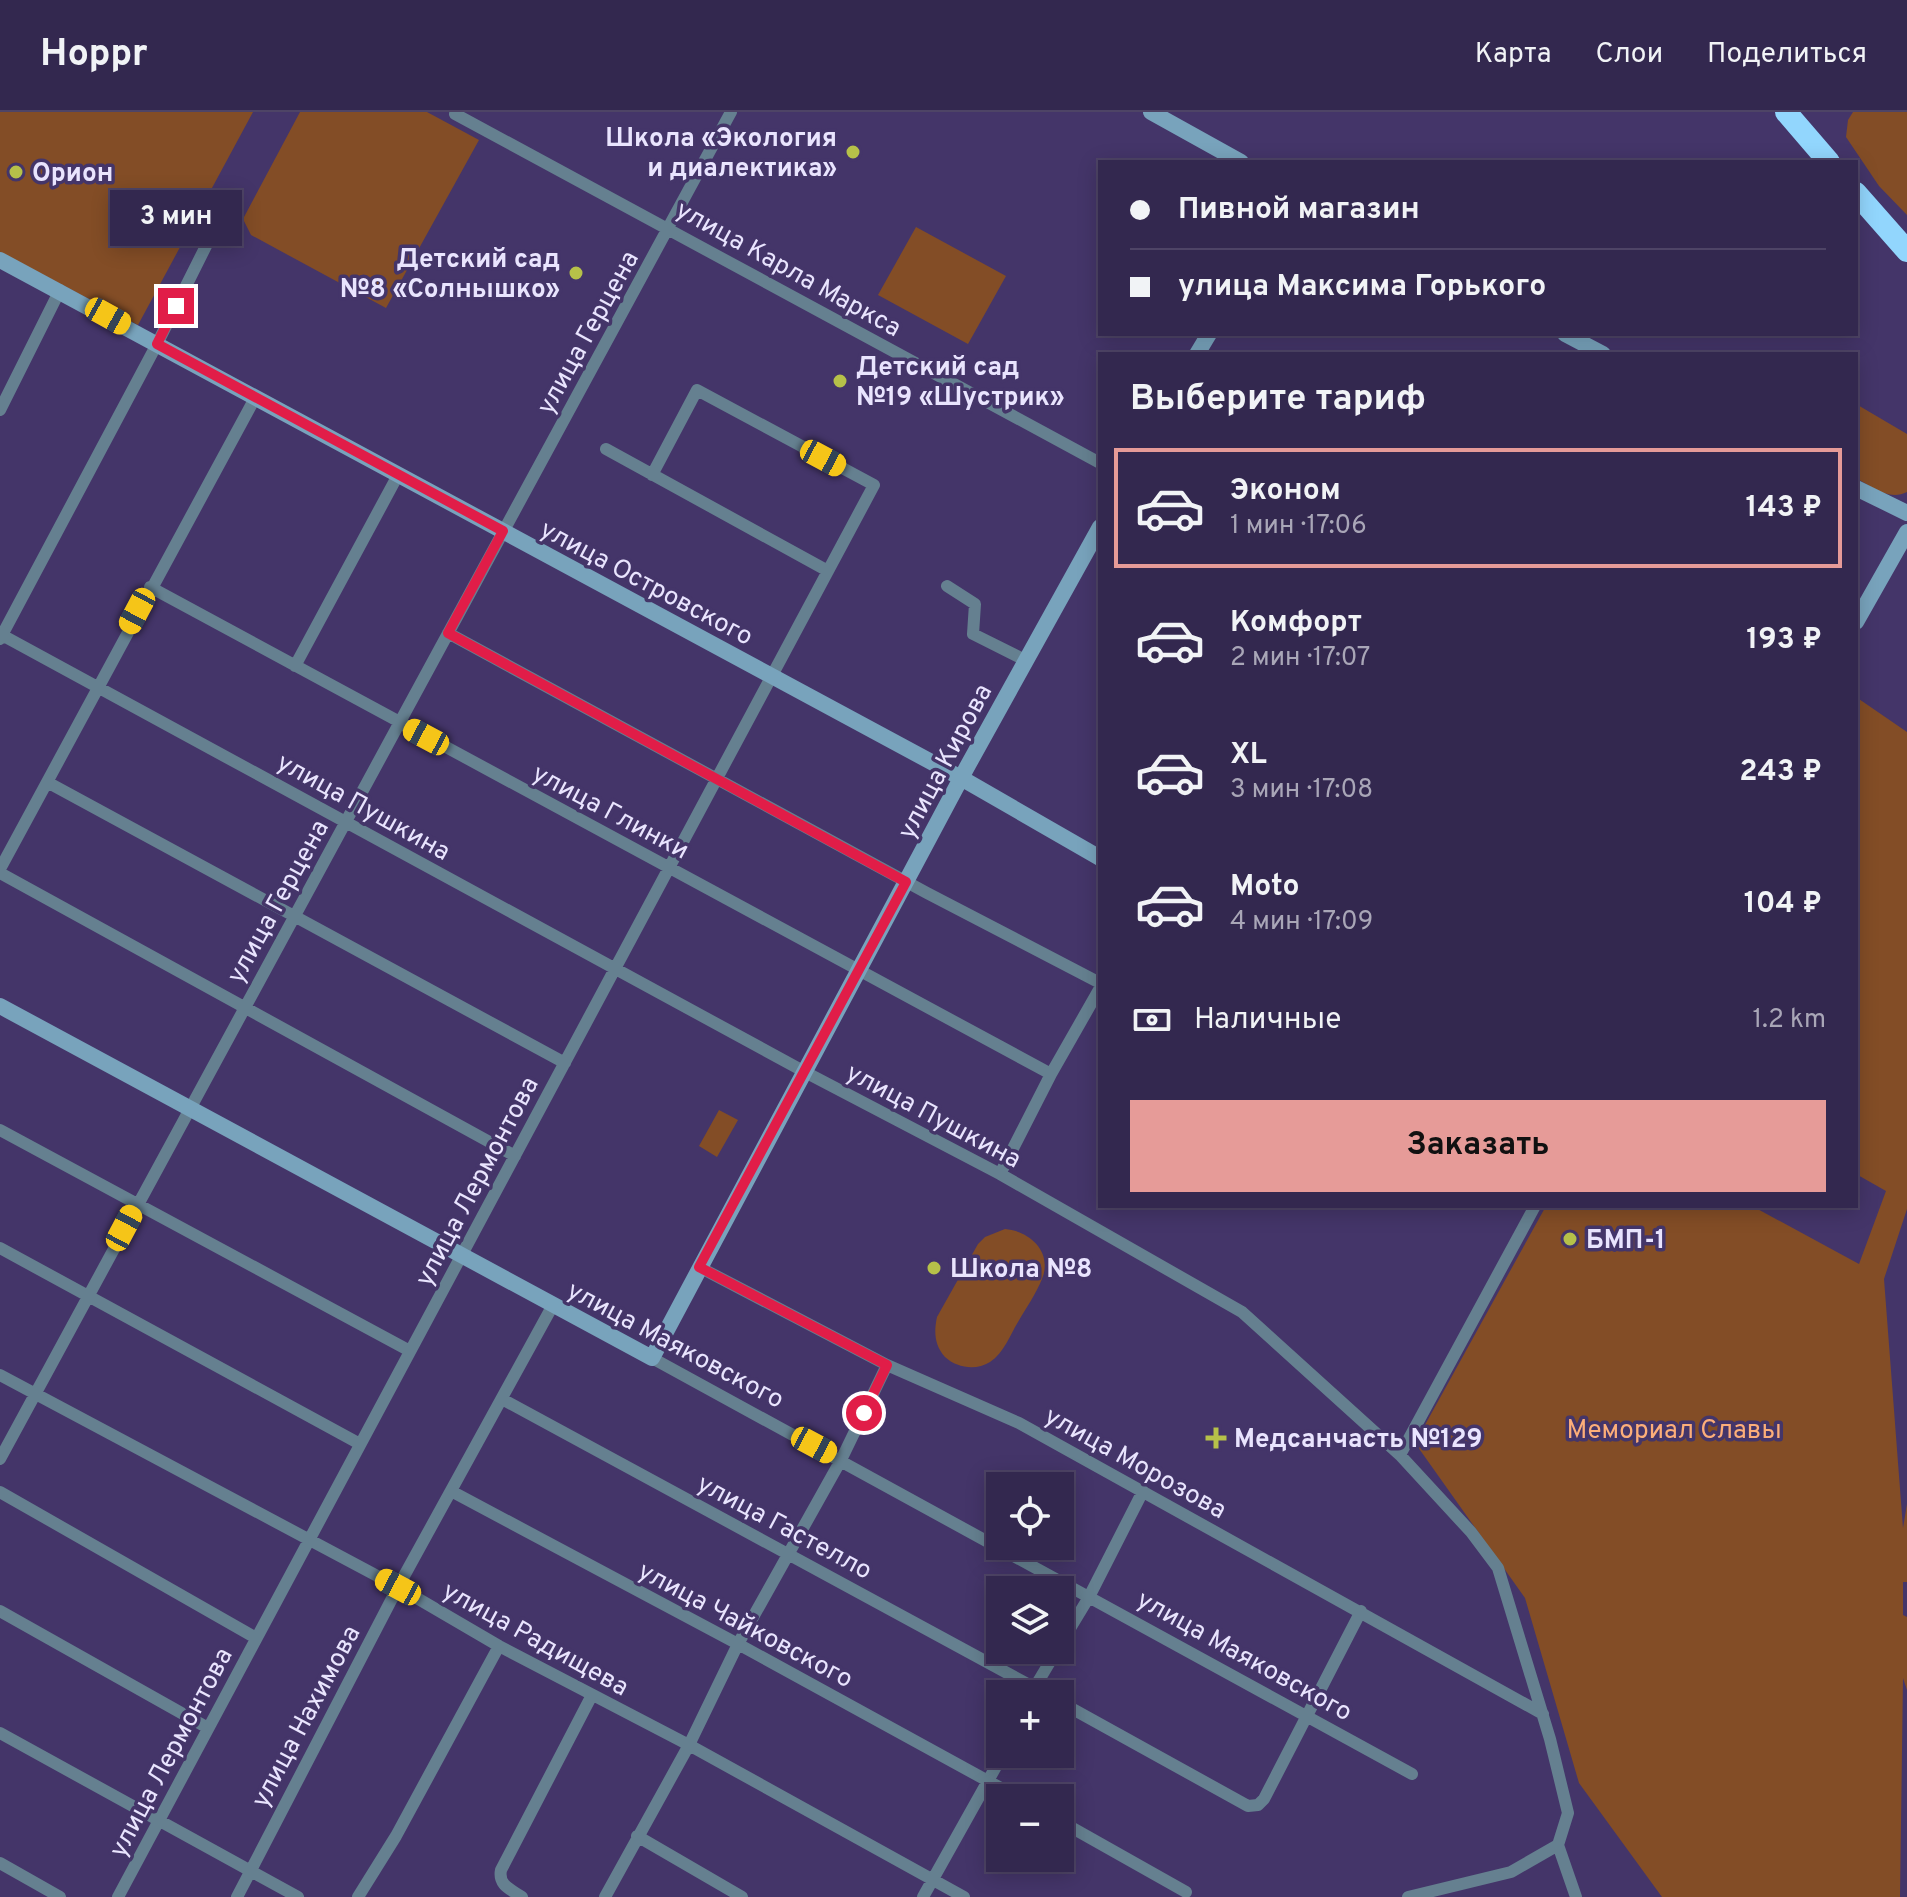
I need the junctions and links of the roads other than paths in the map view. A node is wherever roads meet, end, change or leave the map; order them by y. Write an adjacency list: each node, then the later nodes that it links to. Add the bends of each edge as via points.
1 (731, 112): 9 (street, улица Герцена)
2 (1151, 112): 5 (street)
3 (1786, 112): 6 (highway)
4 (455, 114): 9 (street, улица Карла Маркса)
5 (1237, 160)
6 (1827, 160)
7 (1858, 195): 10 (highway)
8 (225, 208): 14 (street)
9 (669, 228): 19 (street, улица Карла Маркса); 24 (street, улица Герцена)
10 (1907, 251)
11 (0, 260): 12 (street, улица Островского)
12 (60, 290): 14 (street, улица Островского); 17 (street)
13 (1569, 336): 15 (street)
14 (157, 344): 16 (street, улица Островского); 32 (street)
15 (1599, 352)
16 (255, 398): 20 (street, улица Островского); 29 (street)
17 (0, 410)
18 (606, 449): 21 (street)
19 (1098, 462)
20 (398, 475): 24 (street, улица Островского); 34 (street)
21 (652, 475): 27 (street); 27 (street, улица Лермонтова, via 697,390 874,485)
22 (1858, 489): 23 (street)
23 (1907, 513)
24 (503, 531): 31 (street, улица Герцена); 35 (street, улица Островского)
25 (1098, 531): 33 (street, улица Кирова)
26 (1907, 532): 30 (street)
27 (828, 571): 35 (street, улица Лермонтова)
28 (947, 586): 33 (street, via 975,604 973,634)
29 (150, 587): 34 (street, улица Глинки); 36 (street)
30 (1858, 618)
31 (448, 633): 37 (street, улица Герцена); 39 (street)
32 (1, 636): 36 (street, улица Пушкина)
33 (1025, 660): 38 (street, улица Кирова)
34 (295, 666): 37 (street, улица Глинки)
35 (771, 676): 38 (street, улица Островского); 39 (street, улица Лермонтова)
36 (98, 686): 40 (street); 41 (street, улица Пушкина)
37 (399, 722): 41 (street, улица Герцена); 43 (street, улица Глинки)
38 (961, 778): 42 (street, улица Островского); 45 (street, улица Кирова)
39 (716, 779): 43 (street, улица Лермонтова); 45 (street)
40 (47, 782): 44 (street); 46 (street)
41 (345, 821): 46 (street, улица Герцена); 47 (street, улица Пушкина)
42 (1098, 857)
43 (669, 868): 47 (street, улица Лермонтова); 48 (street, улица Глинки)
44 (0, 871): 52 (street)
45 (906, 882): 48 (street, улица Кирова); 49 (street)
46 (295, 916): 52 (street, улица Герцена); 53 (street)
47 (615, 968): 53 (street, улица Лермонтова); 54 (street, улица Пушкина)
48 (859, 971): 54 (street, улица Кирова); 55 (street, улица Глинки)
49 (1098, 985)
50 (1098, 990): 55 (street)
51 (0, 1006): 56 (street, улица Маяковского)
52 (244, 1008): 56 (street, улица Герцена); 58 (street)
53 (565, 1063): 58 (street, улица Лермонтова)
54 (805, 1072): 59 (street, улица Пушкина); 64 (street, улица Кирова)
55 (1051, 1074): 59 (street)
56 (188, 1109): 60 (street, улица Герцена); 63 (street, улица Маяковского)
57 (0, 1130): 60 (street)
58 (515, 1156): 63 (street, улица Лермонтова)
59 (1000, 1174): 74 (street, улица Пушкина, via 1242,1312)
60 (137, 1205): 65 (street, улица Герцена); 67 (street)
61 (1534, 1208): 74 (street)
62 (0, 1248): 65 (street)
63 (461, 1255): 66 (street, улица Маяковского); 67 (street, улица Лермонтова)
64 (699, 1267): 68 (street, улица Кирова); 69 (street, улица Морозова)
65 (87, 1297): 71 (street, улица Герцена); 73 (street)
66 (553, 1305): 68 (street, улица Маяковского); 72 (street, улица Нахимова)
67 (410, 1351): 73 (street, улица Лермонтова)
68 (652, 1358): 76 (street, улица Маяковского)
69 (887, 1365): 76 (street); 78 (street, улица Морозова, via 1019,1423)
70 (0, 1375): 71 (street, улица Радищева)
71 (35, 1394): 75 (street, улица Герцена); 80 (street, улица Радищева)
72 (502, 1399): 77 (street, улица Нахимова); 81 (street, улица Гастелло)
73 (360, 1444): 80 (street, улица Лермонтова)
74 (1400, 1455): 93 (street, улица Пушкина, via 1498,1568)
75 (0, 1459)
76 (841, 1460): 81 (street); 83 (street, улица Маяковского)
77 (451, 1491): 82 (street, улица Нахимова); 88 (street, улица Чайковского)
78 (1143, 1491): 83 (street); 85 (street, улица Морозова)
79 (0, 1492): 87 (street)
80 (309, 1540): 82 (street, улица Радищева); 87 (street, улица Лермонтова)
81 (790, 1554): 88 (street); 90 (street, улица Гастелло)
82 (398, 1587): 89 (street, улица Радищева); 107 (street, улица Нахимова)
83 (1089, 1597): 86 (street); 94 (street, улица Маяковского)
84 (0, 1611): 95 (street)
85 (1361, 1611): 93 (street, улица Морозова); 94 (street)
86 (1074, 1622)
87 (256, 1638): 95 (street, улица Лермонтова)
88 (738, 1644): 97 (street); 100 (street, улица Чайковского)
89 (499, 1646): 91 (street, улица Радищева); 116 (street)
90 (1016, 1680)
91 (592, 1695): 97 (street, улица Радищева); 117 (street, via 501,1870 504,1885)
92 (1074, 1710): 94 (street, via 1248,1806 1264,1799)
93 (1543, 1714): 105 (street, улица Пушкина, via 1568,1813)
94 (1307, 1716): 99 (street, улица Маяковского)
95 (208, 1728): 102 (street, улица Лермонтова)
96 (0, 1733): 102 (street)
97 (689, 1745): 104 (street); 108 (street, улица Радищева)
98 (996, 1768): 100 (street)
99 (1412, 1774)
100 (990, 1781): 101 (street, улица Чайковского); 108 (street)
101 (995, 1784)
102 (159, 1820): 107 (street); 113 (street, улица Лермонтова)
103 (1074, 1829): 110 (street)
104 (637, 1836): 118 (street); 119 (street)
105 (1558, 1845): 122 (street, via 1511,1872); 123 (street)
106 (0, 1863): 109 (street)
107 (249, 1872): 114 (street, улица Нахимова); 115 (street)
108 (934, 1878): 120 (street); 121 (street, улица Радищева)
109 (44, 1888): 111 (street); 112 (street)
110 (1186, 1892)
111 (33, 1897)
112 (60, 1897)
113 (118, 1897)
114 (237, 1897)
115 (298, 1897)
116 (358, 1897)
117 (522, 1897)
118 (605, 1897)
119 (742, 1897)
120 (923, 1897)
121 (964, 1897)
122 (1408, 1897)
123 (1576, 1897)

